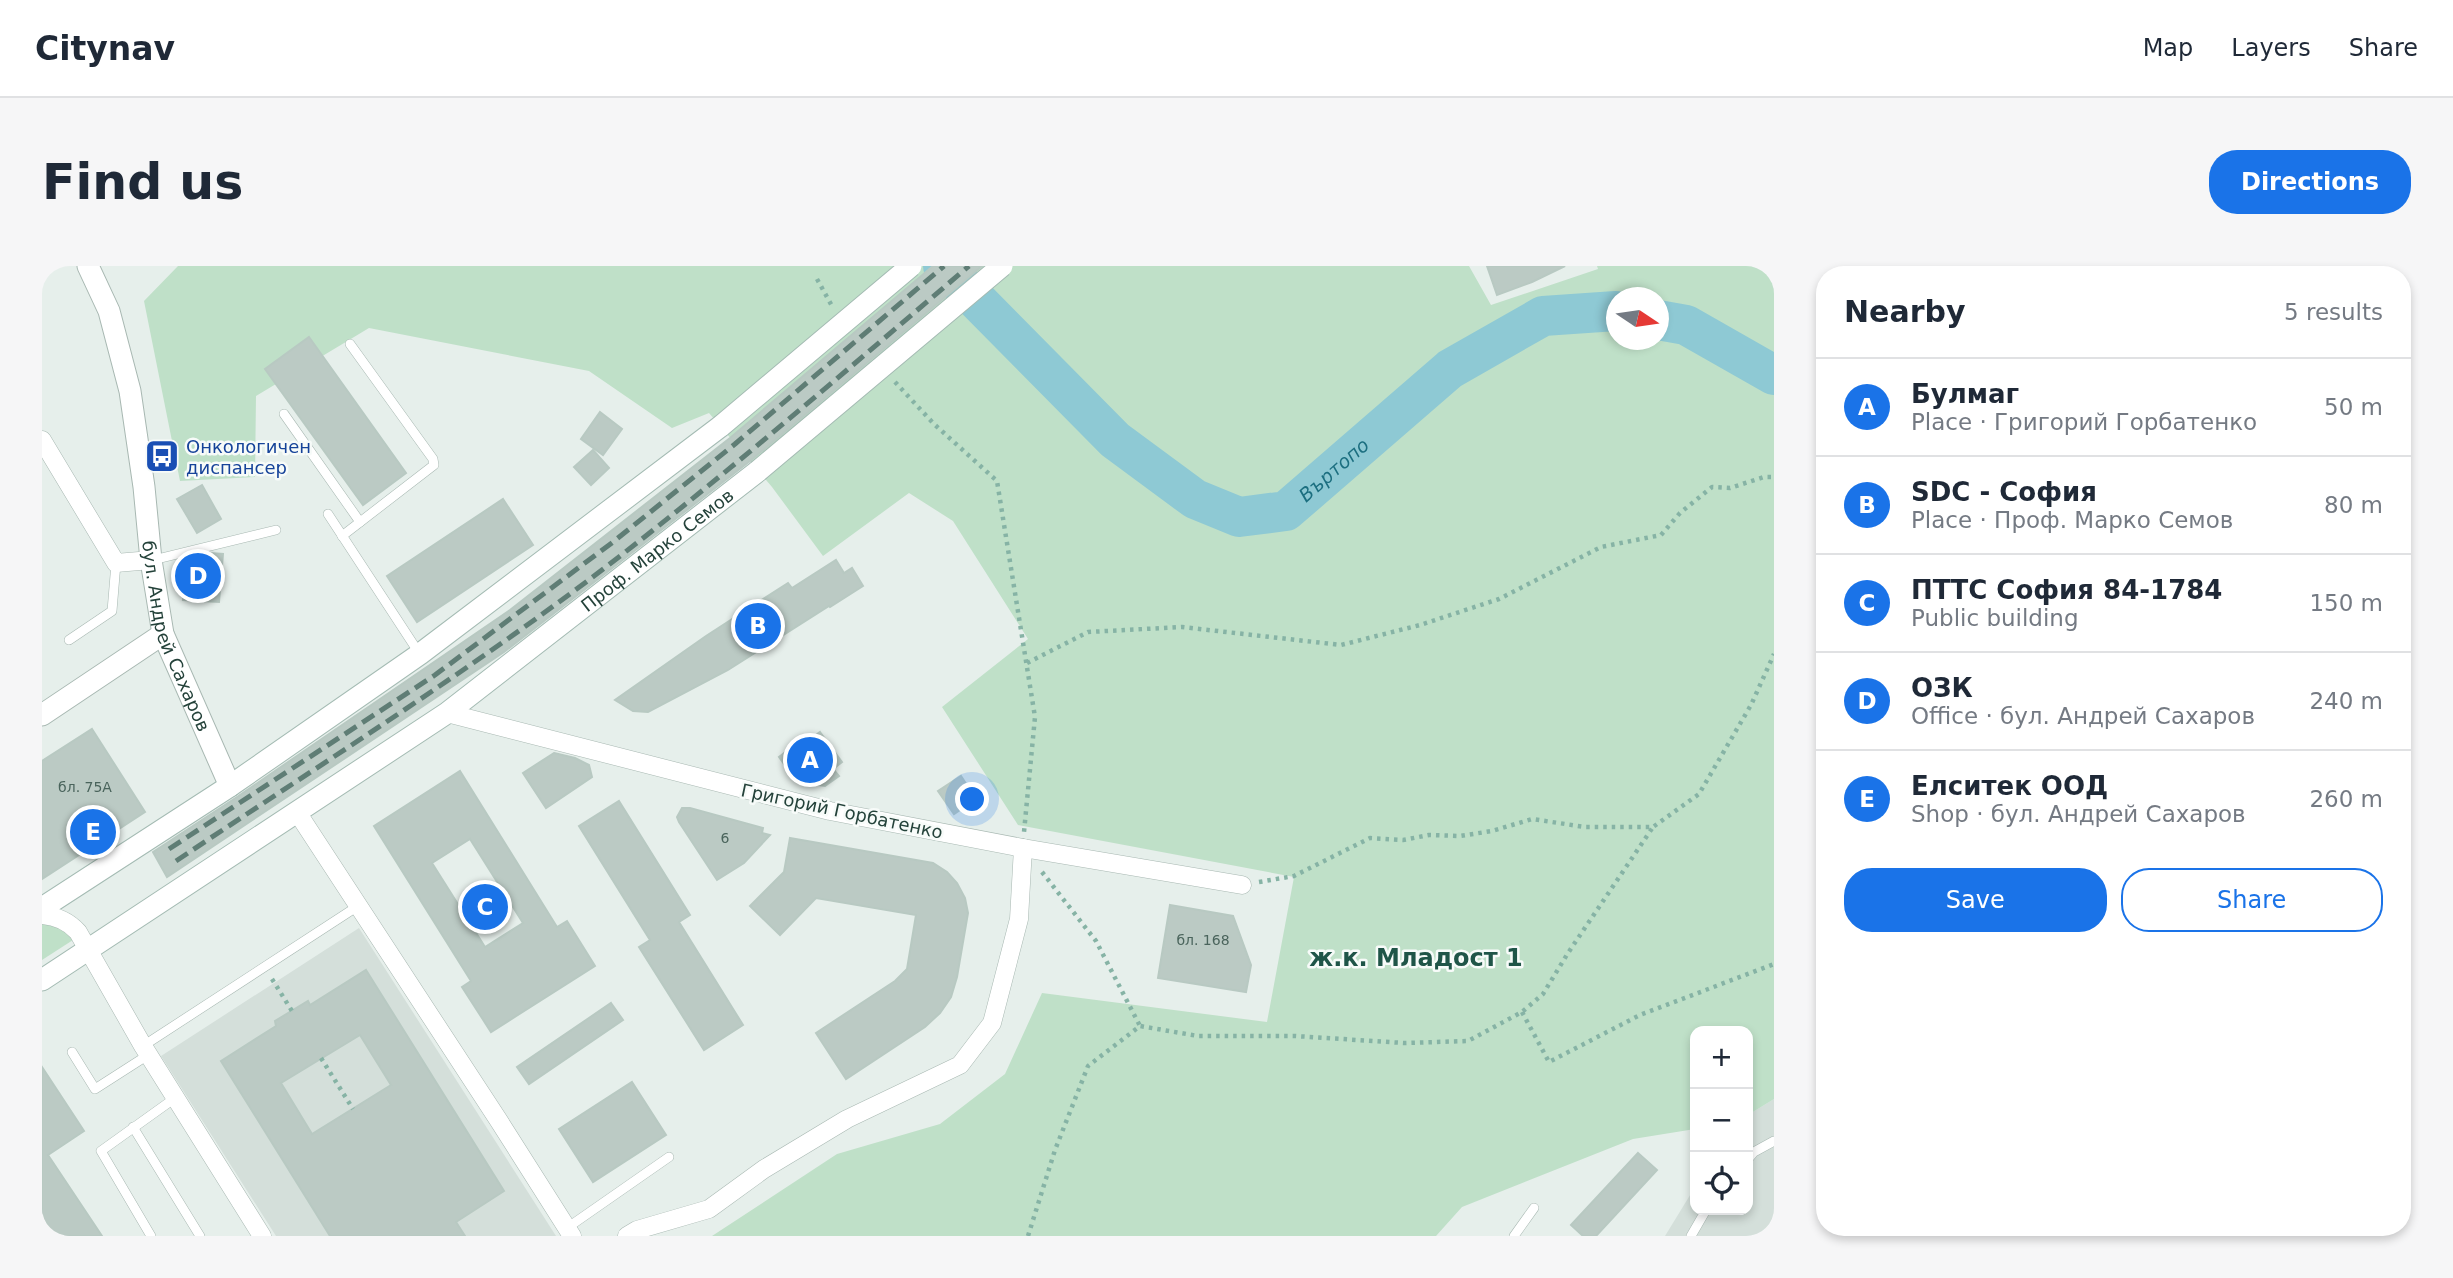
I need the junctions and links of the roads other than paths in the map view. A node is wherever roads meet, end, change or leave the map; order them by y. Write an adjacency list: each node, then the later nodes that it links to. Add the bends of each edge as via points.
1 (88, 266): 11 (main road, бул. Андрей Сахаров, via 108,312 130,391)
2 (911, 266): 15 (main road, bridge, via 721,426)
3 (1002, 266): 16 (main road, Проф. Марко Семов, bridge, via 758,471)
4 (351, 344): 8 (lane, via 434,466)
5 (284, 414): 8 (lane)
6 (42, 440): 12 (street)
7 (328, 514): 10 (lane)
8 (360, 522): 10 (lane)
9 (276, 530): 11 (lane)
10 (342, 536): 15 (lane)
11 (151, 560): 12 (street); 13 (main road, бул. Андрей Сахаров)
12 (116, 563): 14 (lane, via 112,611)
13 (163, 634): 17 (main road); 18 (main road, бул. Андрей Сахаров)
14 (69, 639)
15 (420, 654): 18 (main road)
16 (447, 713): 19 (main road, Проф. Марко Семов); 20 (street, Григорий Горбатенко, via 830,811)
17 (42, 715)
18 (230, 786): 23 (main road)
19 (297, 812): 22 (street); 25 (main road)
20 (1023, 848): 21 (street, Григорий Горбатенко); 40 (street, via 1019,919 992,1023 960,1065 847,1119 709,1209)
21 (1242, 886)
22 (358, 906): 27 (lane); 36 (street)
23 (42, 908)
24 (42, 915): 25 (street, via 55,916 72,926)
25 (87, 949): 26 (main road); 27 (street)
26 (42, 979)
27 (146, 1050): 28 (lane, via 95,1089); 29 (street)
28 (72, 1052)
29 (175, 1098): 30 (lane); 39 (street)
30 (133, 1127): 37 (lane, via 101,1151); 38 (lane)
31 (1774, 1141): 32 (lane)
32 (1753, 1153)
33 (668, 1157): 36 (lane, via 587,1212)
34 (1534, 1208): 41 (lane)
35 (1703, 1215): 42 (lane)
36 (569, 1232)
37 (151, 1236)
38 (200, 1236)
39 (262, 1236)
40 (627, 1236)
41 (1514, 1236)
42 (1691, 1236)

